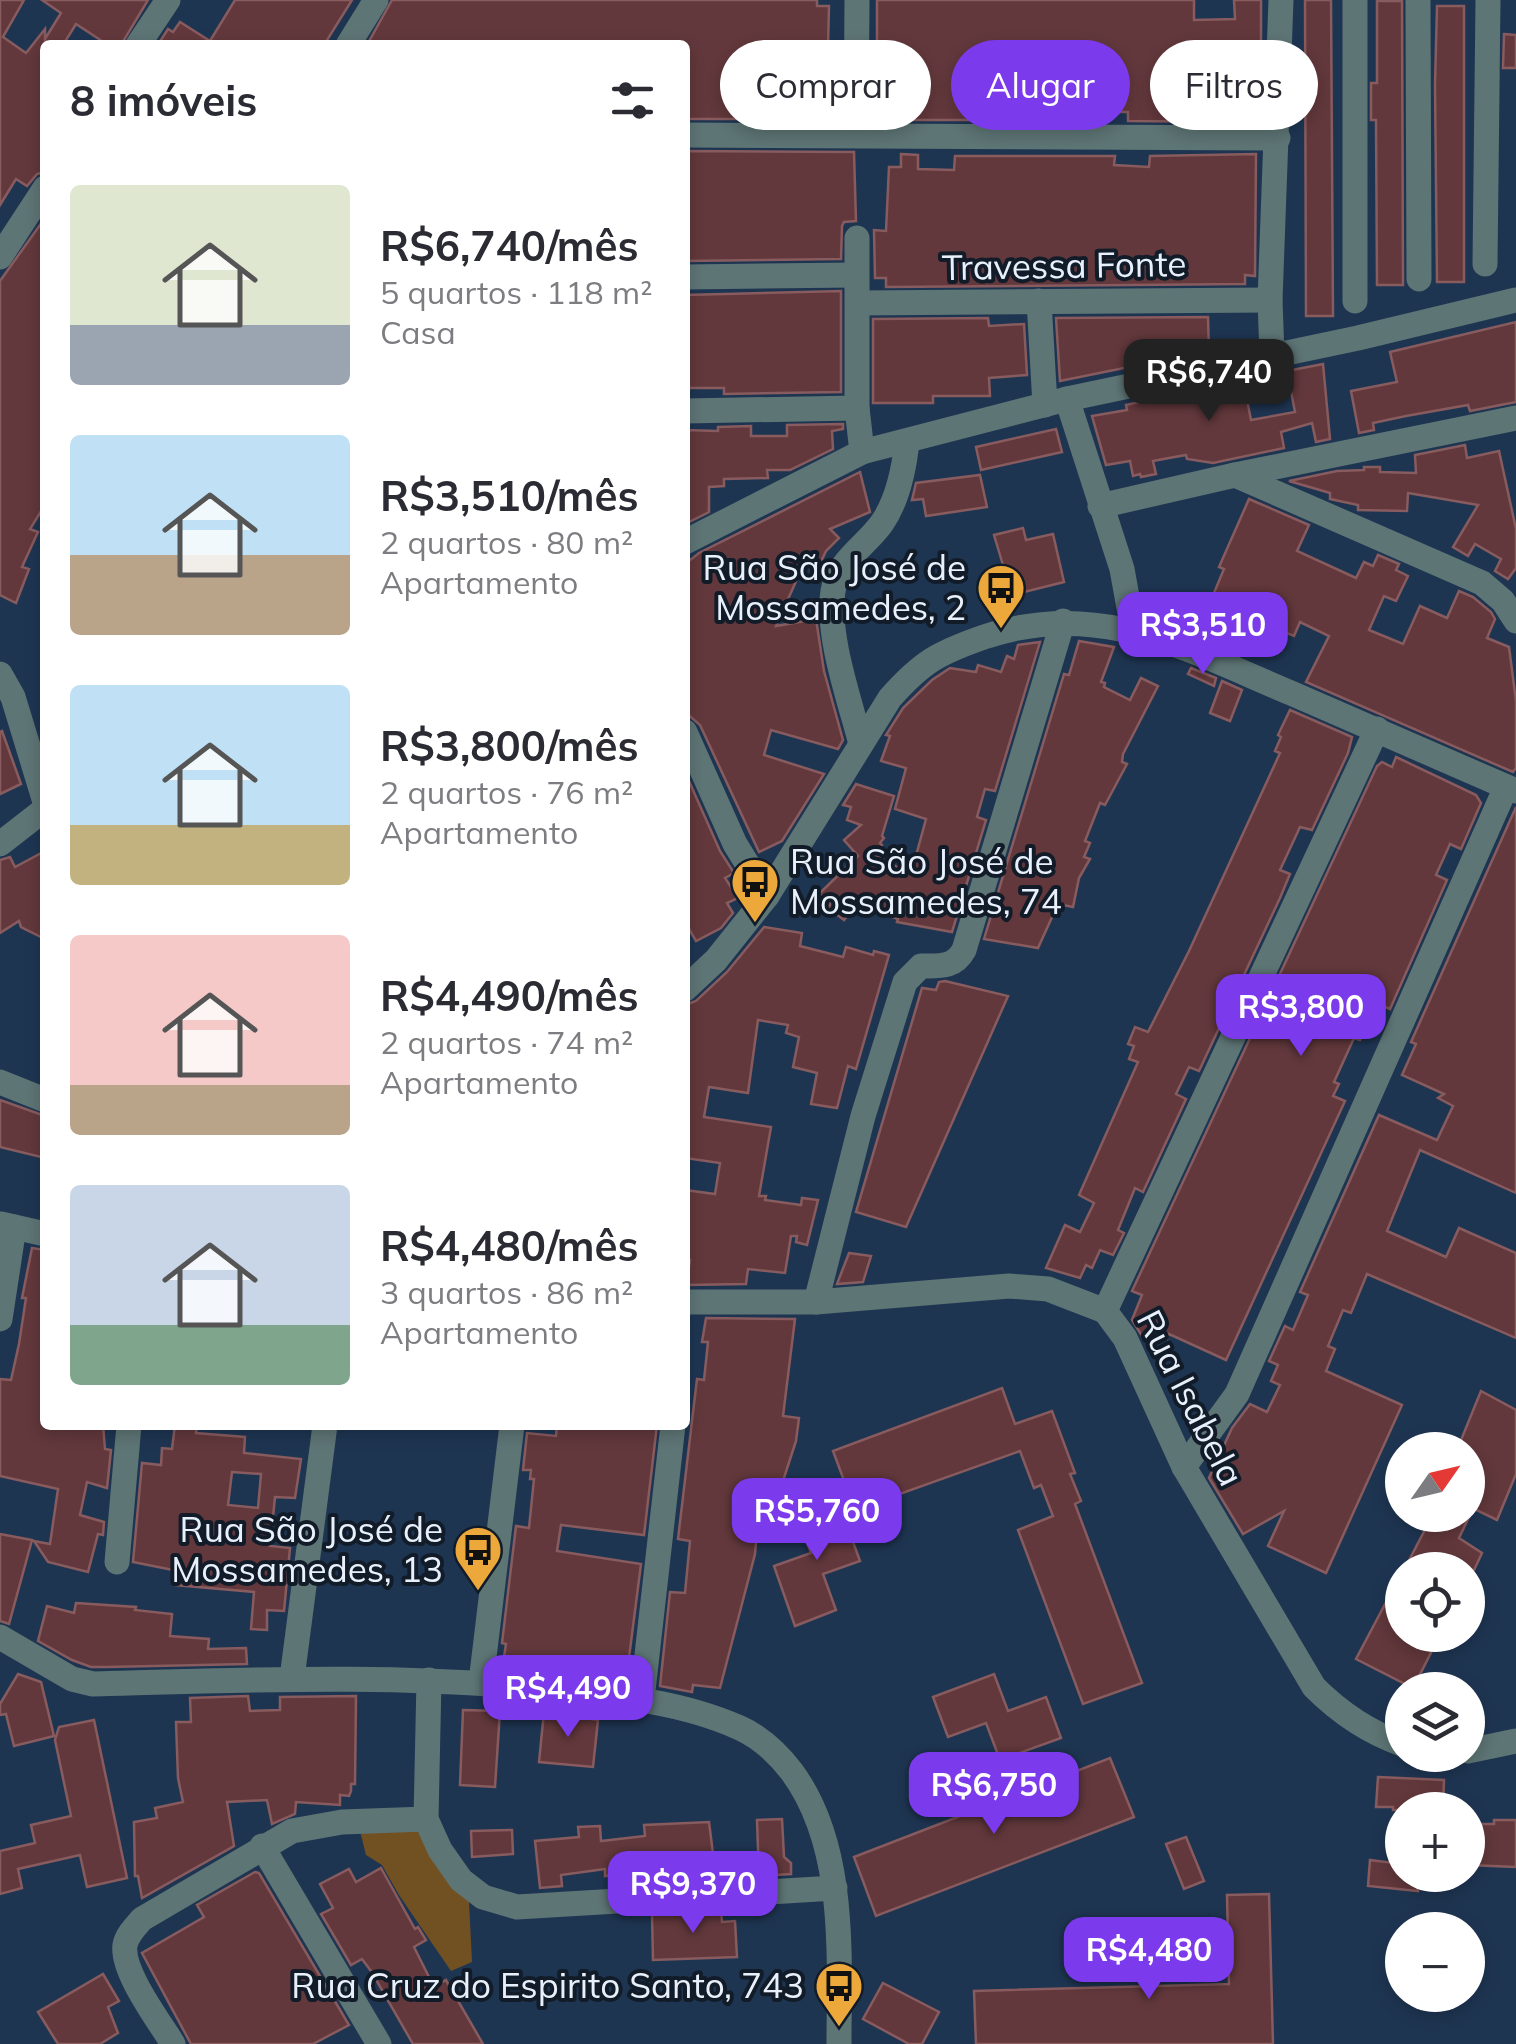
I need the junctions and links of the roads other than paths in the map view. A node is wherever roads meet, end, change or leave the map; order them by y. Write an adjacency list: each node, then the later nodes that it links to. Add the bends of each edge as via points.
1 (168, 0): 8 (street)
2 (376, 0): 9 (street)
3 (856, 0): 11 (street)
4 (1281, 0): 12 (street)
5 (1355, 0): 23 (street)
6 (1418, 0): 19 (street)
7 (1488, 0): 16 (street)
8 (141, 40)
9 (351, 40)
10 (690, 135): 11 (street)
11 (856, 135): 12 (street)
12 (1278, 138): 20 (street)
13 (40, 196): 15 (street)
14 (857, 238): 17 (street)
15 (0, 257)
16 (1485, 264)
17 (856, 275): 18 (street); 24 (street)
18 (690, 277)
19 (1419, 279)
20 (1270, 300): 22 (street, Travessa Fonte); 25 (street)
21 (1516, 300): 25 (street)
22 (1039, 301): 24 (street, Travessa Fonte); 26 (street)
23 (1355, 301)
24 (858, 303): 27 (street)
25 (1272, 356): 26 (street)
26 (1056, 402): 30 (street); 33 (street)
27 (858, 408): 28 (street); 31 (street)
28 (690, 411)
29 (1516, 418): 32 (street)
30 (907, 442): 31 (street); 41 (street, via 893,501 882,523 842,565 833,592 834,628)
31 (862, 452): 34 (street)
32 (1235, 475): 33 (street); 36 (street, via 1482,583)
33 (1100, 506): 37 (street, via 1122,569)
34 (690, 539)
35 (1062, 621): 37 (street); 41 (street, via 1017,627 945,650 915,670); 53 (street, via 964,950 946,966 921,966 904,982)
36 (1516, 621)
37 (1133, 630): 39 (street)
38 (4, 679): 43 (street)
39 (1376, 729): 42 (street); 54 (street)
40 (690, 743): 46 (street, via 735,844)
41 (861, 744): 46 (street)
42 (1511, 789): 60 (street, via 1237,1394)
43 (40, 790)
44 (40, 809): 45 (street)
45 (0, 844)
46 (767, 896): 47 (street)
47 (690, 984)
48 (0, 1082): 49 (street)
49 (40, 1098)
50 (7, 1225): 51 (street); 55 (street)
51 (40, 1233)
52 (690, 1302): 53 (street, Rua Isabela)
53 (816, 1302): 54 (street, Rua Isabela, via 1009,1286 1048,1289)
54 (1105, 1311): 60 (street, Rua Isabela, via 1125,1338)
55 (0, 1319)
56 (130, 1430): 61 (street)
57 (324, 1430): 63 (street)
58 (511, 1430): 65 (street)
59 (671, 1430): 66 (street)
60 (1184, 1467): 67 (street, Rua Isabela, via 1314,1687)
61 (117, 1562)
62 (0, 1637): 63 (street, via 72,1679 94,1684)
63 (292, 1678): 64 (street)
64 (429, 1680): 65 (street); 70 (street)
65 (481, 1682): 66 (street)
66 (642, 1699): 72 (street, via 744,1730 777,1754 812,1808)
67 (1385, 1739)
68 (1516, 1741): 69 (street)
69 (1485, 1747)
70 (426, 1819): 71 (street, via 318,1825); 72 (street, via 461,1880 483,1897 517,1906)
71 (262, 1846): 73 (street, via 131,1931 127,1964); 74 (street)
72 (834, 1888): 75 (street)
73 (173, 2044)
74 (379, 2044)
75 (839, 2044)

